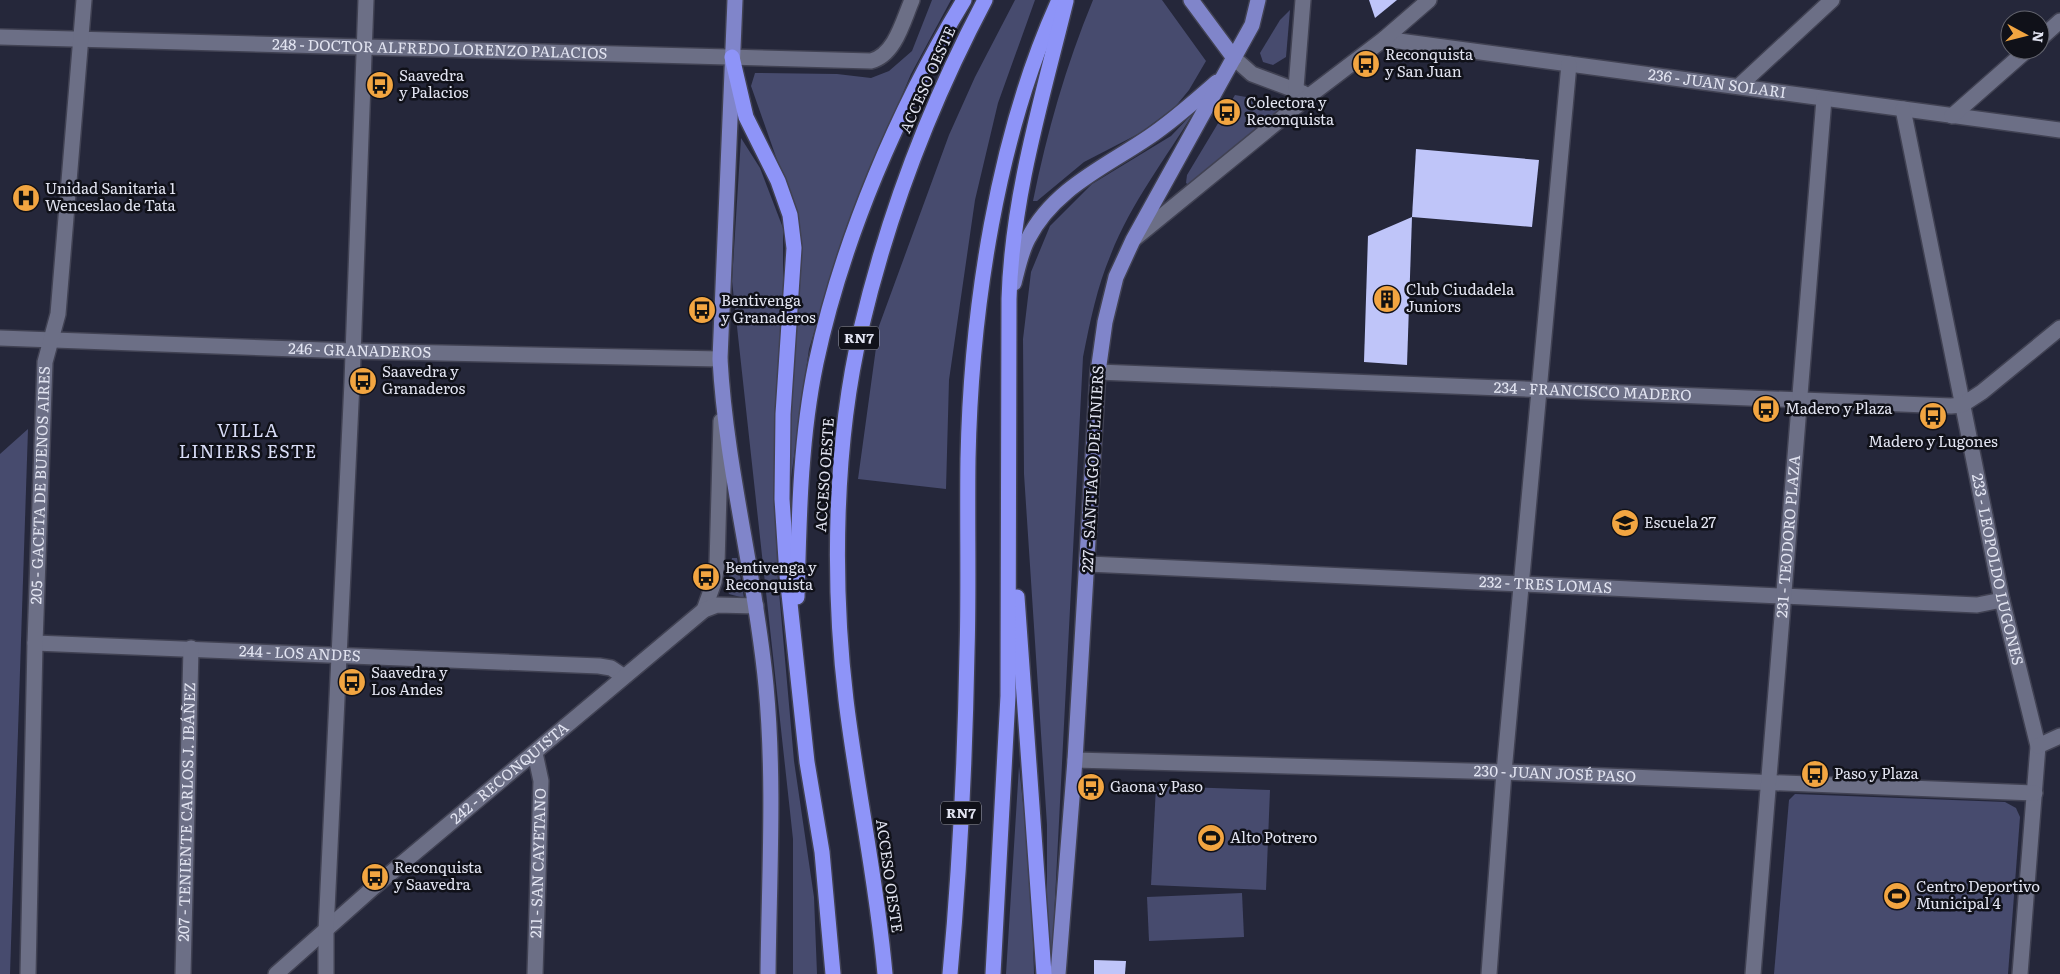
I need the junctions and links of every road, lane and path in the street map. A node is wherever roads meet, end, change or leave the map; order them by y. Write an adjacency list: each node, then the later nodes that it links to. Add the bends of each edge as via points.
1 (84, 0): 20 (street, 205 - GACETA DE BUENOS AIRES)
2 (366, 0): 21 (street)
3 (735, 0): 22 (main road)
4 (912, 0): 22 (street, 248 - DOCTOR ALFREDO LORENZO PALACIOS, via 888,52 871,62)
5 (964, 0): 54 (highway, via 918,83 885,154 829,307 806,423 799,497)
6 (985, 0): 72 (highway, ACCESO OESTE / RN7, via 940,92 902,184 860,330 848,395 841,466 839,598 846,698)
7 (1059, 0): 73 (highway, RN7, via 1024,94 1006,156 988,239 976,333 968,457 967,652 961,822)
8 (1066, 0): 34 (highway, via 1012,236)
9 (1191, 0): 23 (main road)
10 (1258, 0): 16 (main road, 227 - SANTIAGO DE LINIERS)
11 (1266, 0): 16 (main road)
12 (1303, 0): 28 (street)
13 (1429, 0): 19 (street)
14 (1832, 0): 27 (street)
15 (2060, 21): 17 (street)
16 (1252, 25): 23 (main road, 227 - SANTIAGO DE LINIERS)
17 (2050, 30)
18 (0, 37): 20 (street, 248 - DOCTOR ALFREDO LORENZO PALACIOS)
19 (1384, 39): 25 (street, 236 - JUAN SOLARI); 28 (street)
20 (80, 40): 21 (street, 248 - DOCTOR ALFREDO LORENZO PALACIOS); 37 (street, 205 - GACETA DE BUENOS AIRES, via 58,314)
21 (364, 48): 22 (street, 248 - DOCTOR ALFREDO LORENZO PALACIOS); 38 (street)
22 (732, 57): 39 (main road); 54 (highway, via 746,117 778,181 790,215 794,248 783,414 782,500)
23 (1234, 58): 26 (main road, 227 - SANTIAGO DE LINIERS); 28 (street, via 1252,74)
24 (2016, 60): 31 (street)
25 (1569, 64): 27 (street, 236 - JUAN SOLARI); 41 (street)
26 (1223, 77): 33 (main road, 227 - SANTIAGO DE LINIERS); 34 (main road, via 1150,136 1086,176 1055,202 1027,240)
27 (1739, 86): 29 (street, 236 - JUAN SOLARI)
28 (1302, 92): 33 (street)
29 (1824, 99): 30 (street, 236 - JUAN SOLARI); 43 (street, 231 - TEODORO PLAZA)
30 (1903, 109): 31 (street, 236 - JUAN SOLARI); 44 (street, 233 - LEOPOLDO LUGONES)
31 (1952, 116): 32 (street, 236 - JUAN SOLARI)
32 (2060, 130)
33 (1133, 240): 40 (main road, 227 - SANTIAGO DE LINIERS, via 1116,277)
34 (1009, 298): 45 (highway)
35 (2060, 328): 44 (street)
36 (0, 338): 37 (street, 246 - GRANADEROS)
37 (52, 340): 38 (street, 246 - GRANADEROS); 52 (street, 205 - GACETA DE BUENOS AIRES, via 45,362)
38 (352, 350): 39 (street, 246 - GRANADEROS); 55 (street)
39 (720, 360): 42 (main road)
40 (1098, 372): 41 (street, 234 - FRANCISCO MADERO); 46 (main road, 227 - SANTIAGO DE LINIERS)
41 (1538, 391): 43 (street, 234 - FRANCISCO MADERO); 47 (street)
42 (722, 398): 50 (main road); 51 (street, via 717,564)
43 (1800, 400): 44 (street, 234 - FRANCISCO MADERO); 48 (street, 231 - TEODORO PLAZA)
44 (1962, 405): 49 (street, 233 - LEOPOLDO LUGONES)
45 (1009, 468): 74 (highway, via 1008,696); 75 (highway)
46 (1088, 564): 47 (street, 232 - TRES LOMAS); 60 (main road, 227 - SANTIAGO DE LINIERS)
47 (1521, 584): 48 (street, 232 - TRES LOMAS); 61 (street)
48 (1784, 595): 49 (street, 232 - TRES LOMAS, via 1977,605); 62 (street, 231 - TEODORO PLAZA)
49 (2002, 600): 58 (street, 233 - LEOPOLDO LUGONES)
50 (756, 606): 51 (street, 242 - RECONQUISTA, via 717,606); 71 (main road, via 766,686 771,767)
51 (704, 610): 56 (street, 242 - RECONQUISTA)
52 (35, 643): 53 (street, 244 - LOS ANDES); 66 (street, 205 - GACETA DE BUENOS AIRES)
53 (191, 648): 55 (street, 244 - LOS ANDES); 67 (street, 207 - TENIENTE CARLOS J. IBÁÑEZ)
54 (796, 649): 65 (highway, via 807,762 830,919)
55 (338, 655): 56 (street, 244 - LOS ANDES, via 599,666 612,668); 64 (street)
56 (623, 676): 59 (street, 242 - RECONQUISTA)
57 (2060, 736): 58 (street)
58 (2038, 746): 63 (street, 233 - LEOPOLDO LUGONES)
59 (535, 753): 64 (street, 242 - RECONQUISTA); 70 (street, 211 - SAN CAYETANO, via 541,781)
60 (1075, 760): 61 (street, 230 - JUAN JOSÉ PASO); 76 (main road, 227 - SANTIAGO DE LINIERS)
61 (1504, 772): 62 (street, 230 - JUAN JOSÉ PASO); 77 (street)
62 (1768, 783): 63 (street, 230 - JUAN JOSÉ PASO); 78 (street, 231 - TEODORO PLAZA)
63 (2035, 793): 79 (street, 233 - LEOPOLDO LUGONES)
64 (326, 931): 68 (street, 242 - RECONQUISTA); 69 (street)
65 (833, 973)
66 (28, 974)
67 (183, 974)
68 (276, 974)
69 (326, 974)
70 (535, 974)
71 (768, 974)
72 (885, 974)
73 (950, 974)
74 (992, 974)
75 (1044, 974)
76 (1058, 974)
77 (1488, 974)
78 (1753, 974)
79 (2020, 974)

